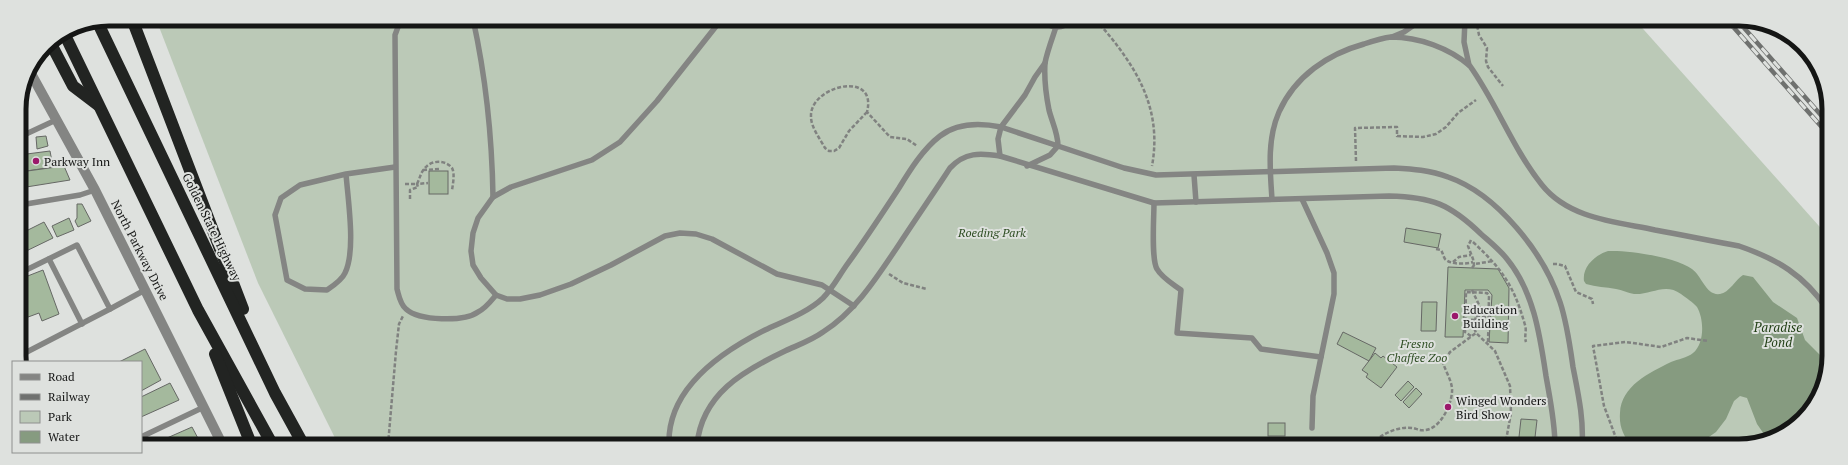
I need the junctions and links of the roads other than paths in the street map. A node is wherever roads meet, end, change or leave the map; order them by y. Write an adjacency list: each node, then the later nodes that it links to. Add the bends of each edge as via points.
1 (135, 26): 47 (highway)
2 (398, 26): 24 (lane, via 395,35)
3 (474, 26): 29 (lane, via 487,99)
4 (716, 26): 29 (lane, via 656,102 620,142 592,160 510,187)
5 (1050, 26): 10 (lane)
6 (1061, 26): 10 (lane)
7 (1412, 26): 11 (lane)
8 (1465, 26): 15 (lane, via 1464,42)
9 (100, 27): 47 (highway, Golden State Highway)
10 (1056, 27): 14 (lane)
11 (1390, 37): 15 (lane, via 1427,43 1444,49); 25 (lane, via 1345,50 1316,66 1296,84 1274,125 1270,147)
12 (66, 38): 17 (highway)
13 (53, 47): 17 (highway, via 74,86)
14 (1046, 63): 19 (lane); 21 (lane, via 1046,95 1058,137)
15 (1470, 66): 40 (lane, via 1536,176 1559,200 1583,214 1613,223 1754,251 1796,273)
16 (32, 76): 18 (street, North Parkway Drive)
17 (100, 107): 43 (highway)
18 (56, 120): 20 (lane); 28 (street, North Parkway Drive)
19 (1001, 127): 21 (lane); 22 (lane, via 998,139); 37 (lane, via 982,124 954,128 938,137 924,152)
20 (26, 134)
21 (1058, 146): 23 (lane, via 1050,155); 27 (lane, via 1150,174)
22 (1000, 156): 23 (lane); 41 (lane, via 975,154 955,162 882,270)
23 (1027, 166): 33 (lane)
24 (395, 167): 26 (lane); 39 (lane, via 400,300 414,313 438,318 461,318 478,313)
25 (1270, 171): 27 (lane); 30 (lane); 58 (lane, via 1416,169 1434,172 1461,182 1483,197 1525,238 1545,267 1560,303 1581,415)
26 (346, 174): 26 (lane, via 300,185 281,198 275,215 287,280 305,289 327,290 345,275 350,260)
27 (1194, 175): 32 (lane)
28 (95, 190): 34 (lane); 38 (street, North Parkway Drive)
29 (493, 198): 39 (lane, via 478,218 471,251 473,265)
30 (1272, 199): 31 (lane); 32 (lane)
31 (1302, 199): 46 (lane, via 1334,273 1334,294); 57 (lane, via 1389,196 1420,198 1435,202 1451,209 1502,253 1524,287 1538,326)
32 (1196, 202): 33 (lane)
33 (1154, 203): 46 (lane, via 1156,268 1181,290 1177,333 1252,338 1262,349)
34 (26, 204)
35 (50, 259): 36 (lane); 42 (lane, via 78,245); 44 (lane)
36 (26, 270)
37 (830, 289): 39 (lane, via 777,274 712,239 680,233 665,236 584,278 540,295 513,299); 41 (lane); 55 (lane, via 824,297 806,310 738,344 698,376 678,405)
38 (145, 290): 42 (lane); 48 (street, North Parkway Drive)
39 (496, 295)
40 (1822, 303)
41 (854, 306): 56 (lane, via 822,333 762,362 724,389 709,405 702,420)
42 (110, 309): 44 (lane)
43 (198, 310): 52 (highway); 53 (highway)
44 (82, 324): 45 (lane)
45 (26, 352)
46 (1321, 357): 49 (lane, via 1312,396)
47 (275, 393): 54 (highway, Golden State Highway)
48 (204, 407): 50 (lane); 51 (street, North Parkway Drive)
49 (1312, 428)
50 (142, 437)
51 (220, 439)
52 (249, 439)
53 (269, 439)
54 (300, 439)
55 (670, 439)
56 (698, 439)
57 (1555, 439)
58 (1582, 439)

